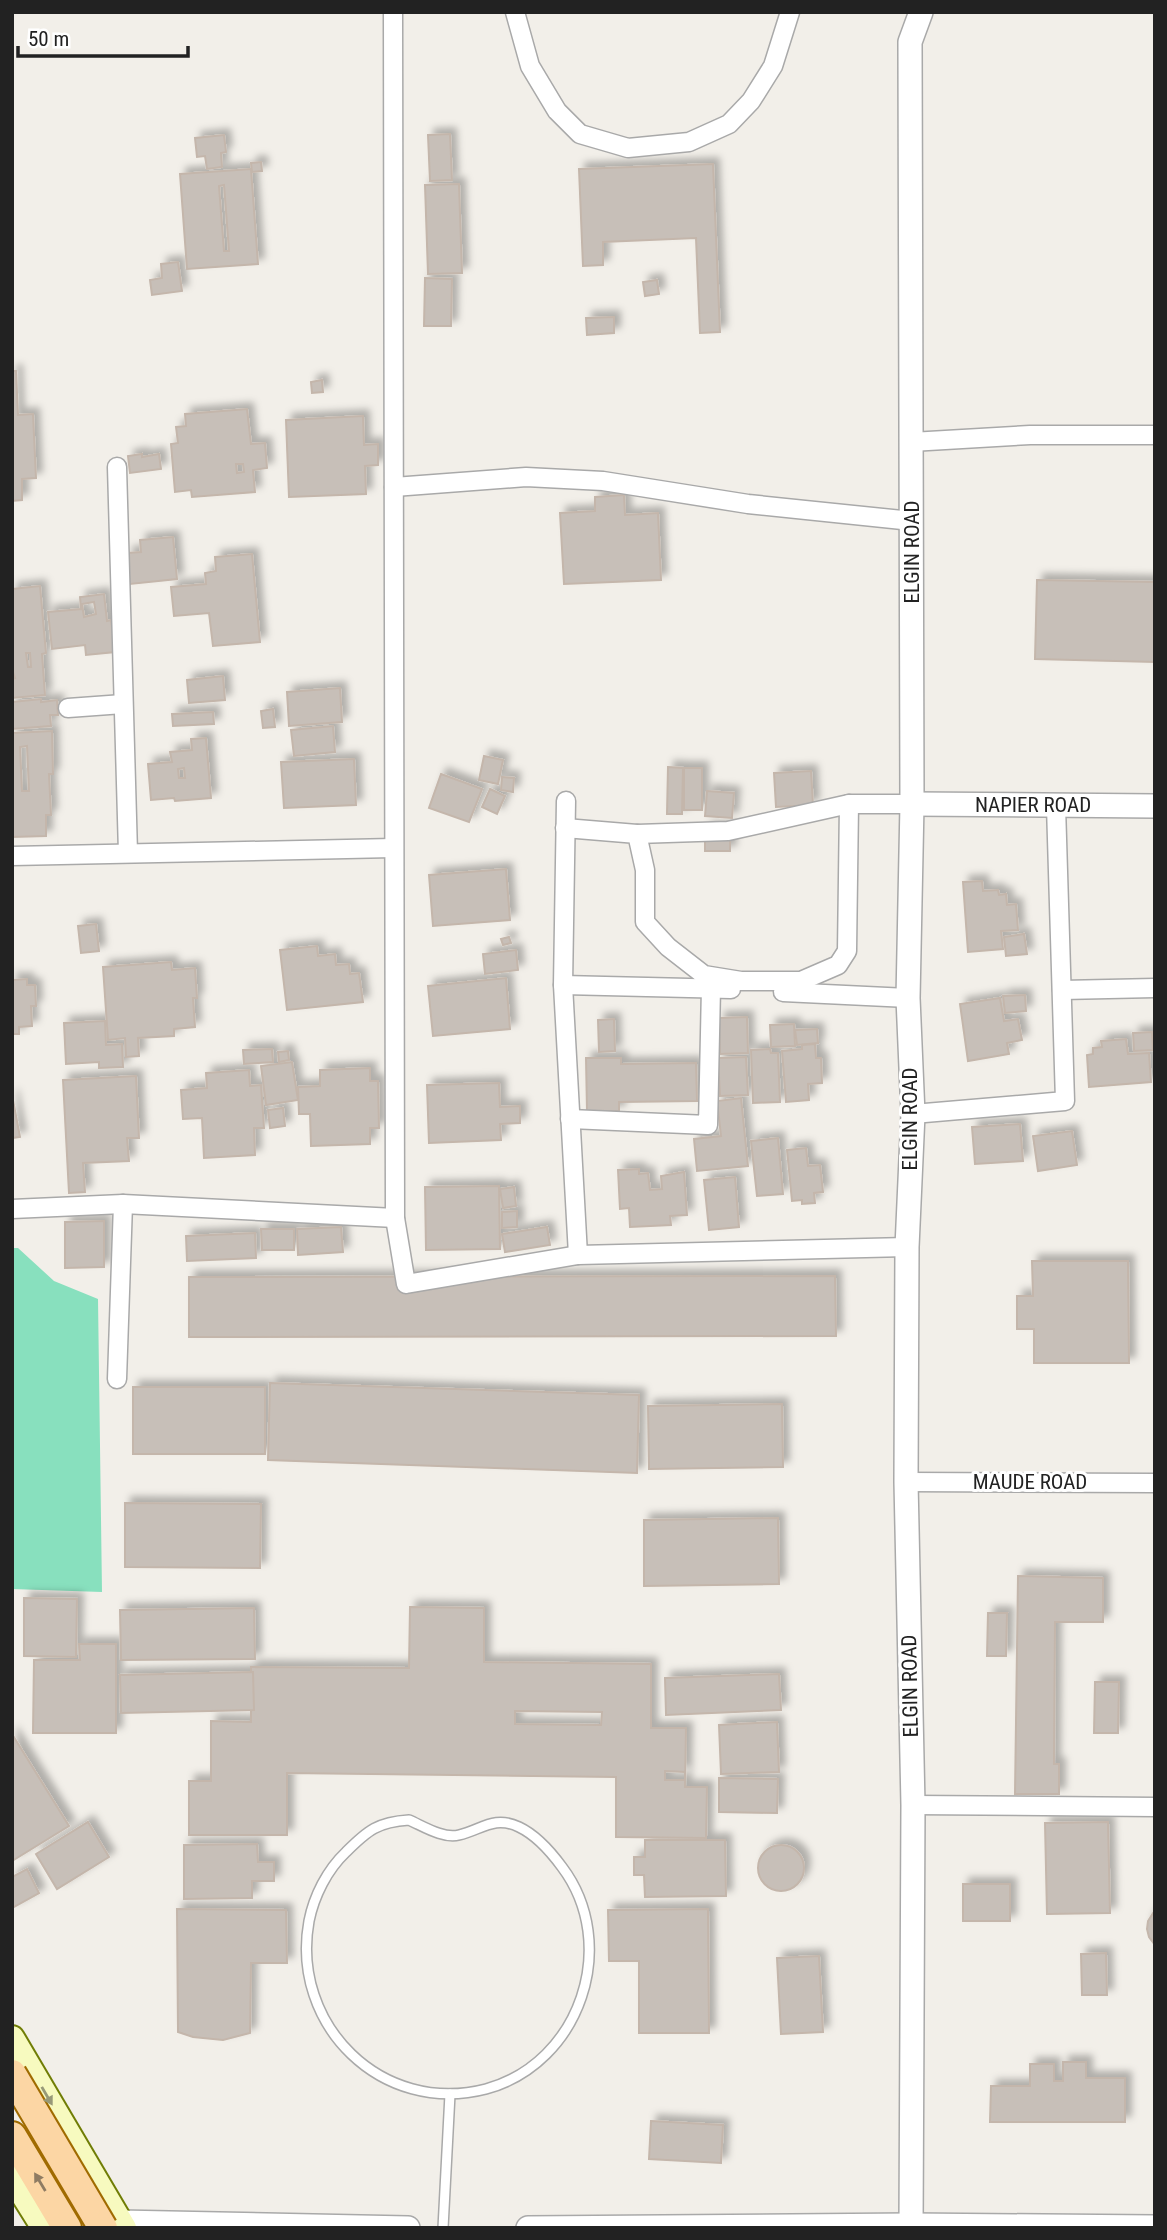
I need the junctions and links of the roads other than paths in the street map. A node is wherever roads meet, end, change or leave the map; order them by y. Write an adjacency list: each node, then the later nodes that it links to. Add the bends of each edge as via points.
1 (393, 12): 8 (street)
2 (515, 12): 3 (street, via 530,66 557,111 580,134 628,148 690,142 729,124 751,101 773,66)
3 (790, 12)
4 (921, 12): 6 (street, ELGIN ROAD, via 910,42)
5 (1155, 435): 6 (street, via 1030,435)
6 (911, 442): 9 (street, ELGIN ROAD)
7 (117, 467): 10 (street)
8 (394, 487): 9 (street, via 526,477 590,481); 19 (street)
9 (912, 521): 14 (street, ELGIN ROAD)
10 (123, 704): 11 (street); 20 (street)
11 (68, 708)
12 (566, 802): 17 (street)
13 (849, 804): 14 (street); 18 (street, via 729,831); 18 (street, via 847,951 838,965 801,981 741,981 704,975 668,947 645,922 645,870)
14 (912, 804): 15 (street, NAPIER ROAD); 26 (street, ELGIN ROAD)
15 (1056, 806): 16 (street, NAPIER ROAD); 25 (street)
16 (1155, 806)
17 (565, 828): 18 (street); 22 (street)
18 (637, 834)
19 (393, 848): 20 (street); 31 (street)
20 (128, 853): 21 (street)
21 (12, 856)
22 (563, 985): 23 (street); 28 (street)
23 (711, 988): 26 (street); 28 (street, via 708,1125)
24 (1155, 988): 25 (street)
25 (1062, 990): 27 (street, via 1065,1101)
26 (908, 998): 27 (street, ELGIN ROAD)
27 (913, 1114): 32 (street, ELGIN ROAD)
28 (570, 1119): 33 (street)
29 (123, 1204): 30 (street); 31 (street); 34 (street)
30 (12, 1209)
31 (395, 1218): 33 (street, via 405,1284)
32 (907, 1247): 33 (street); 35 (street, ELGIN ROAD)
33 (578, 1255)
34 (117, 1379)
35 (906, 1482): 36 (street, MAUDE ROAD); 37 (street, ELGIN ROAD)
36 (1155, 1483)
37 (913, 1805): 38 (street); 45 (street, ELGIN ROAD)
38 (1155, 1807)
39 (12, 2038): 44 (main road, one-way to 44)
40 (12, 2074): 44 (main road, bridge)
41 (450, 2094): 41 (lane, via 486,2089 520,2074 549,2051 572,2022 586,1987 590,1951 585,1914 571,1880 549,1850 520,1827 502,1822 457,1836 433,1832 409,1820 385,1822 339,1858 322,1883 306,1939 313,1998 326,2025 366,2068 420,2091); 51 (lane)
42 (12, 2136): 48 (main road, one-way to 42)
43 (12, 2177): 47 (main road)
44 (116, 2226): 49 (street); 50 (street)
45 (911, 2226): 46 (street); 52 (street)
46 (1155, 2227)
47 (44, 2228)
48 (67, 2228)
49 (88, 2228)
50 (408, 2228)
51 (443, 2228)
52 (528, 2228)

